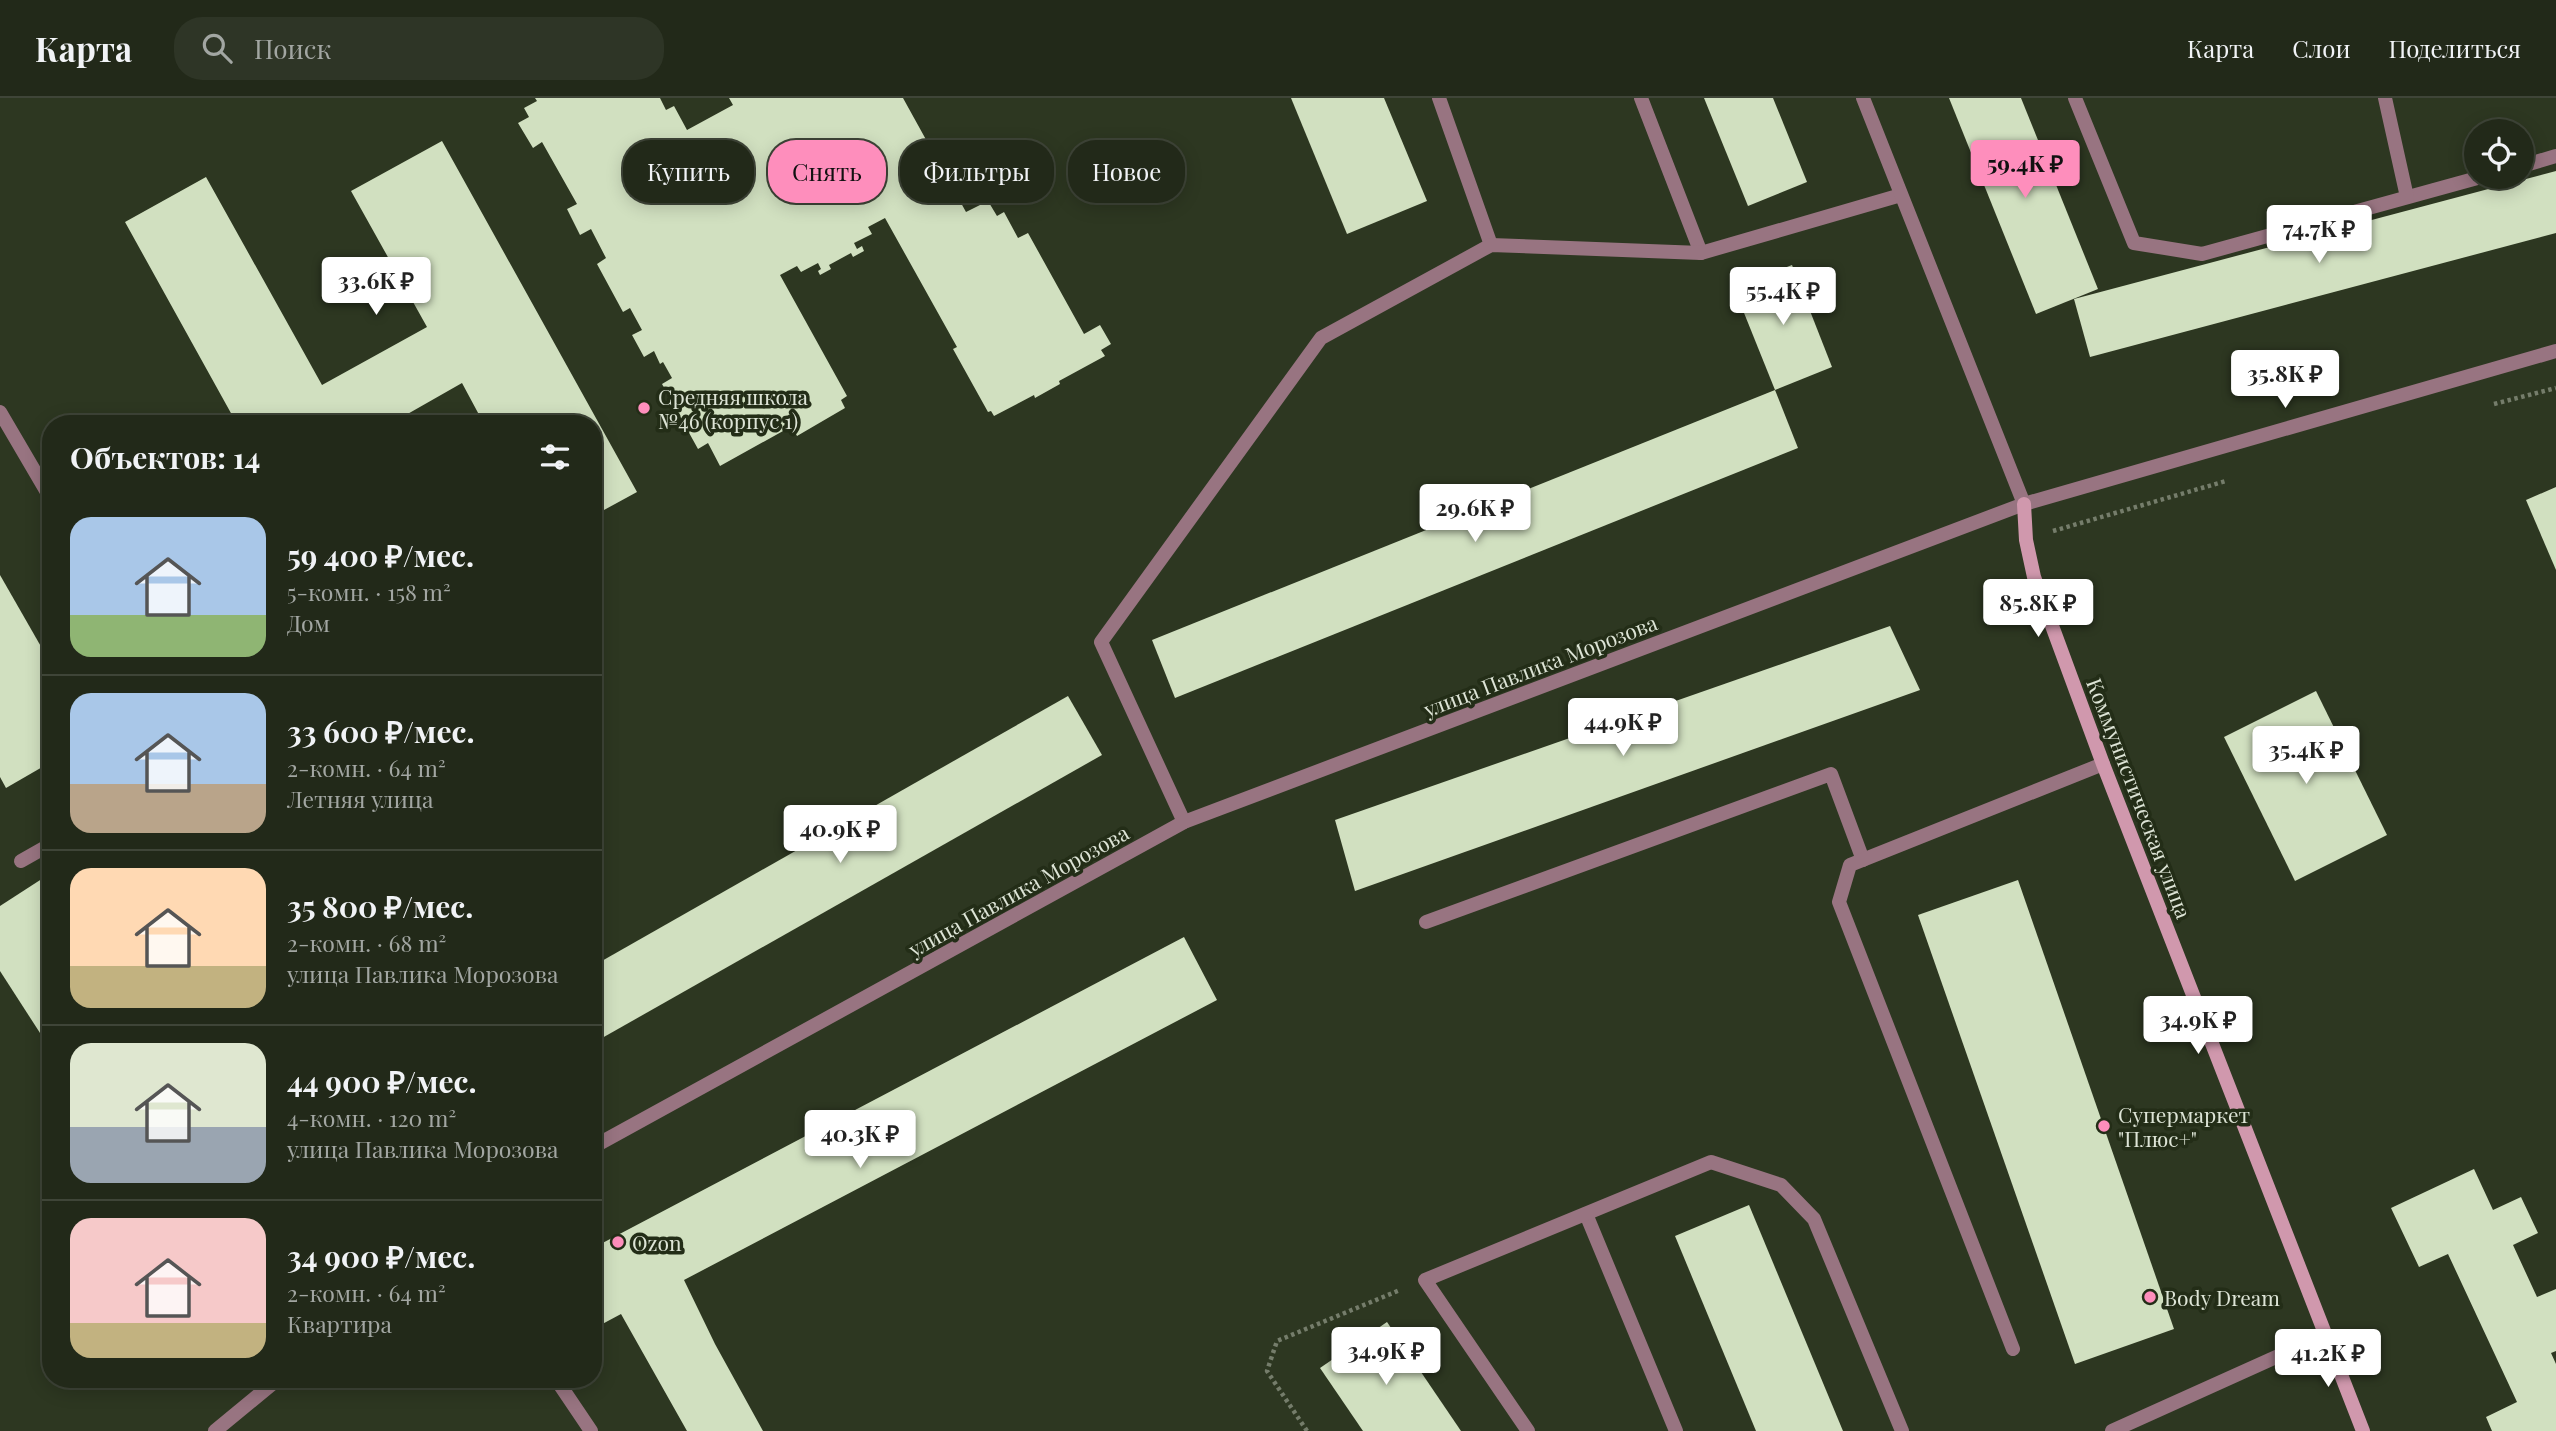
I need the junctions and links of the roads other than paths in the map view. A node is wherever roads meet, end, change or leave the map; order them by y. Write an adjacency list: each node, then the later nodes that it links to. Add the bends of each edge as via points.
1 (1439, 98): 11 (street)
2 (1641, 98): 12 (street)
3 (1863, 98): 9 (street, Коммунистическая улица)
4 (2075, 98): 10 (street, via 2134,243 2202,254)
5 (2385, 98): 10 (street)
6 (2556, 156): 7 (street)
7 (2534, 162)
8 (2464, 182): 10 (street)
9 (1901, 195): 12 (street); 16 (street, Коммунистическая улица)
10 (2407, 197)
11 (1491, 245): 12 (street); 18 (street, via 1321,338 1101,642)
12 (1701, 253)
13 (2556, 351): 16 (street, улица Павлика Морозова)
14 (0, 412): 15 (street)
15 (42, 484)
16 (2024, 504): 17 (main road, Коммунистическая улица, via 2034,577); 18 (street, улица Павлика Морозова)
17 (2103, 764): 20 (street); 25 (main road, Коммунистическая улица)
18 (1184, 822): 23 (street, улица Павлика Морозова)
19 (42, 849): 21 (street)
20 (1863, 860): 22 (street, via 1831,774); 26 (street, via 1850,865 1839,902)
21 (21, 861)
22 (1426, 922)
23 (602, 1142)
24 (1586, 1213): 31 (street, via 1426,1280); 32 (street); 33 (street, via 1711,1162 1781,1185 1814,1219)
25 (2325, 1335): 34 (street); 35 (main road, Коммунистическая улица)
26 (2013, 1349)
27 (267, 1388): 29 (street)
28 (562, 1388): 30 (street)
29 (215, 1431)
30 (591, 1431)
31 (1528, 1431)
32 (1676, 1431)
33 (1902, 1431)
34 (2112, 1431)
35 (2363, 1431)

